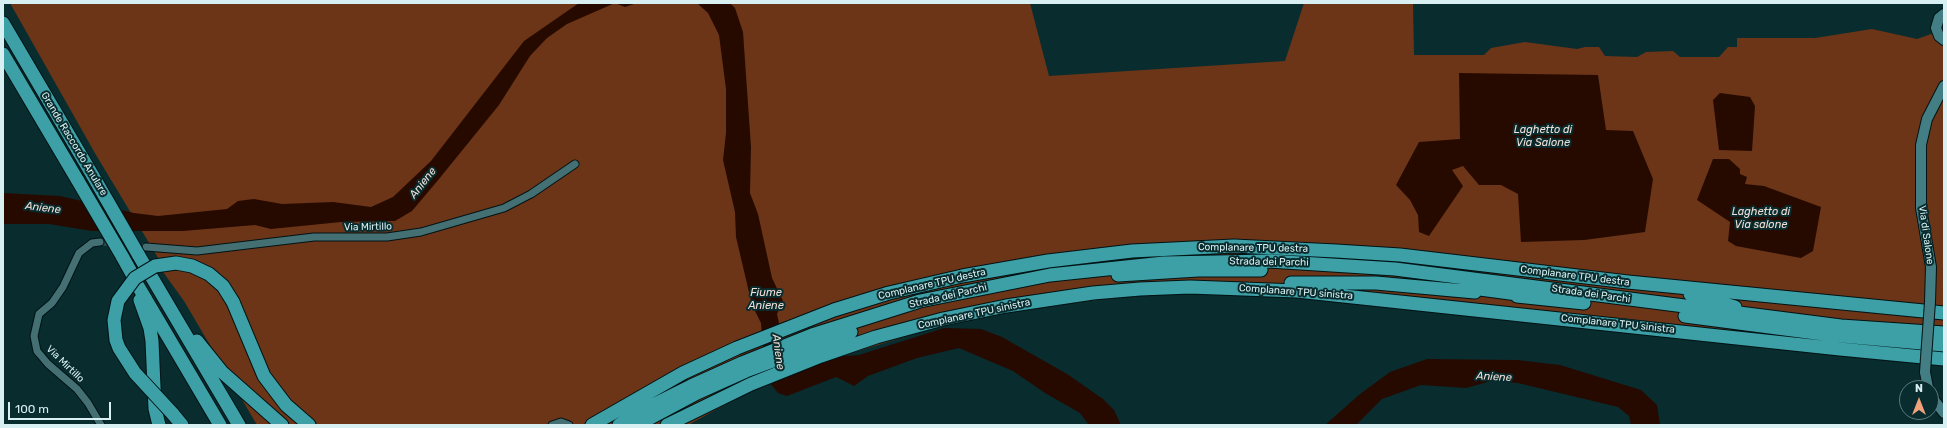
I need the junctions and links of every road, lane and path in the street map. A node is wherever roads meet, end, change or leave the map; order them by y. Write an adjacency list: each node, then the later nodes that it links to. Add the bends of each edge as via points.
1 (1944, 14): 3 (street, via 1936,24 1937,33)
2 (3, 23): 8 (highway, Grande Raccordo Anulare, bridge, via 93,176)
3 (1943, 41)
4 (3, 54): 10 (highway, Grande Raccordo Anulare, bridge)
5 (1944, 86): 22 (street, Via di Salone, bridge, via 1927,119 1921,145 1921,208 1931,267)
6 (575, 164): 8 (street, Via Mirtillo, via 531,194 504,208 421,232 387,237 314,237 197,251)
7 (100, 242): 25 (street, Via Mirtillo, via 92,243 79,253 63,287 52,303 39,314 34,336 37,351 77,389)
8 (142, 251): 15 (highway, Grande Raccordo Anulare, via 148,271)
9 (1628, 282): 14 (highway, Complanare TPU destra); 16 (highway, via 1738,308 1812,318); 23 (highway, Complanare TPU destra, via 1305,248 1234,246 1103,253 962,276 841,308 736,348 683,373)
10 (137, 283): 26 (highway, via 152,342 155,409); 28 (highway, Grande Raccordo Anulare)
11 (1190, 287): 13 (highway, via 1224,283 1376,283); 20 (highway, Complanare TPU sinistra, via 1297,291); 38 (highway, Complanare TPU sinistra, via 1093,293 977,312 876,337 751,384)
12 (973, 294): 13 (highway, Strada dei Parchi, via 1107,276 1198,270 1251,270 1417,280); 16 (highway, Strada dei Parchi, via 1050,275 1164,263 1304,262 1396,269); 21 (highway, Strada dei Parchi, via 920,301 812,335)
13 (1584, 302): 18 (highway, Strada dei Parchi, via 1831,335)
14 (1944, 313)
15 (180, 325): 19 (highway); 29 (highway, Grande Raccordo Anulare)
16 (1841, 326): 17 (highway, Strada dei Parchi)
17 (1944, 333)
18 (1944, 344)
19 (201, 345): 30 (highway, via 222,372); 31 (highway, via 240,382)
20 (1944, 359)
21 (744, 367): 36 (highway, Strada dei Parchi, via 691,386); 37 (highway, Strada dei Parchi)
22 (1926, 380)
23 (605, 416): 34 (highway); 35 (highway, Complanare TPU destra)
24 (569, 424): 33 (street, via 560,422)
25 (101, 425)
26 (159, 425)
27 (182, 425): 32 (highway, bridge, via 135,373 119,348 114,320 118,301 135,278 155,266 176,263 192,266 209,274 223,286 233,302 264,376 286,405)
28 (220, 425)
29 (238, 425)
30 (282, 425)
31 (298, 425)
32 (309, 425)
33 (552, 425)
34 (584, 425)
35 (592, 425)
36 (618, 425)
37 (637, 425)
38 (667, 425)

